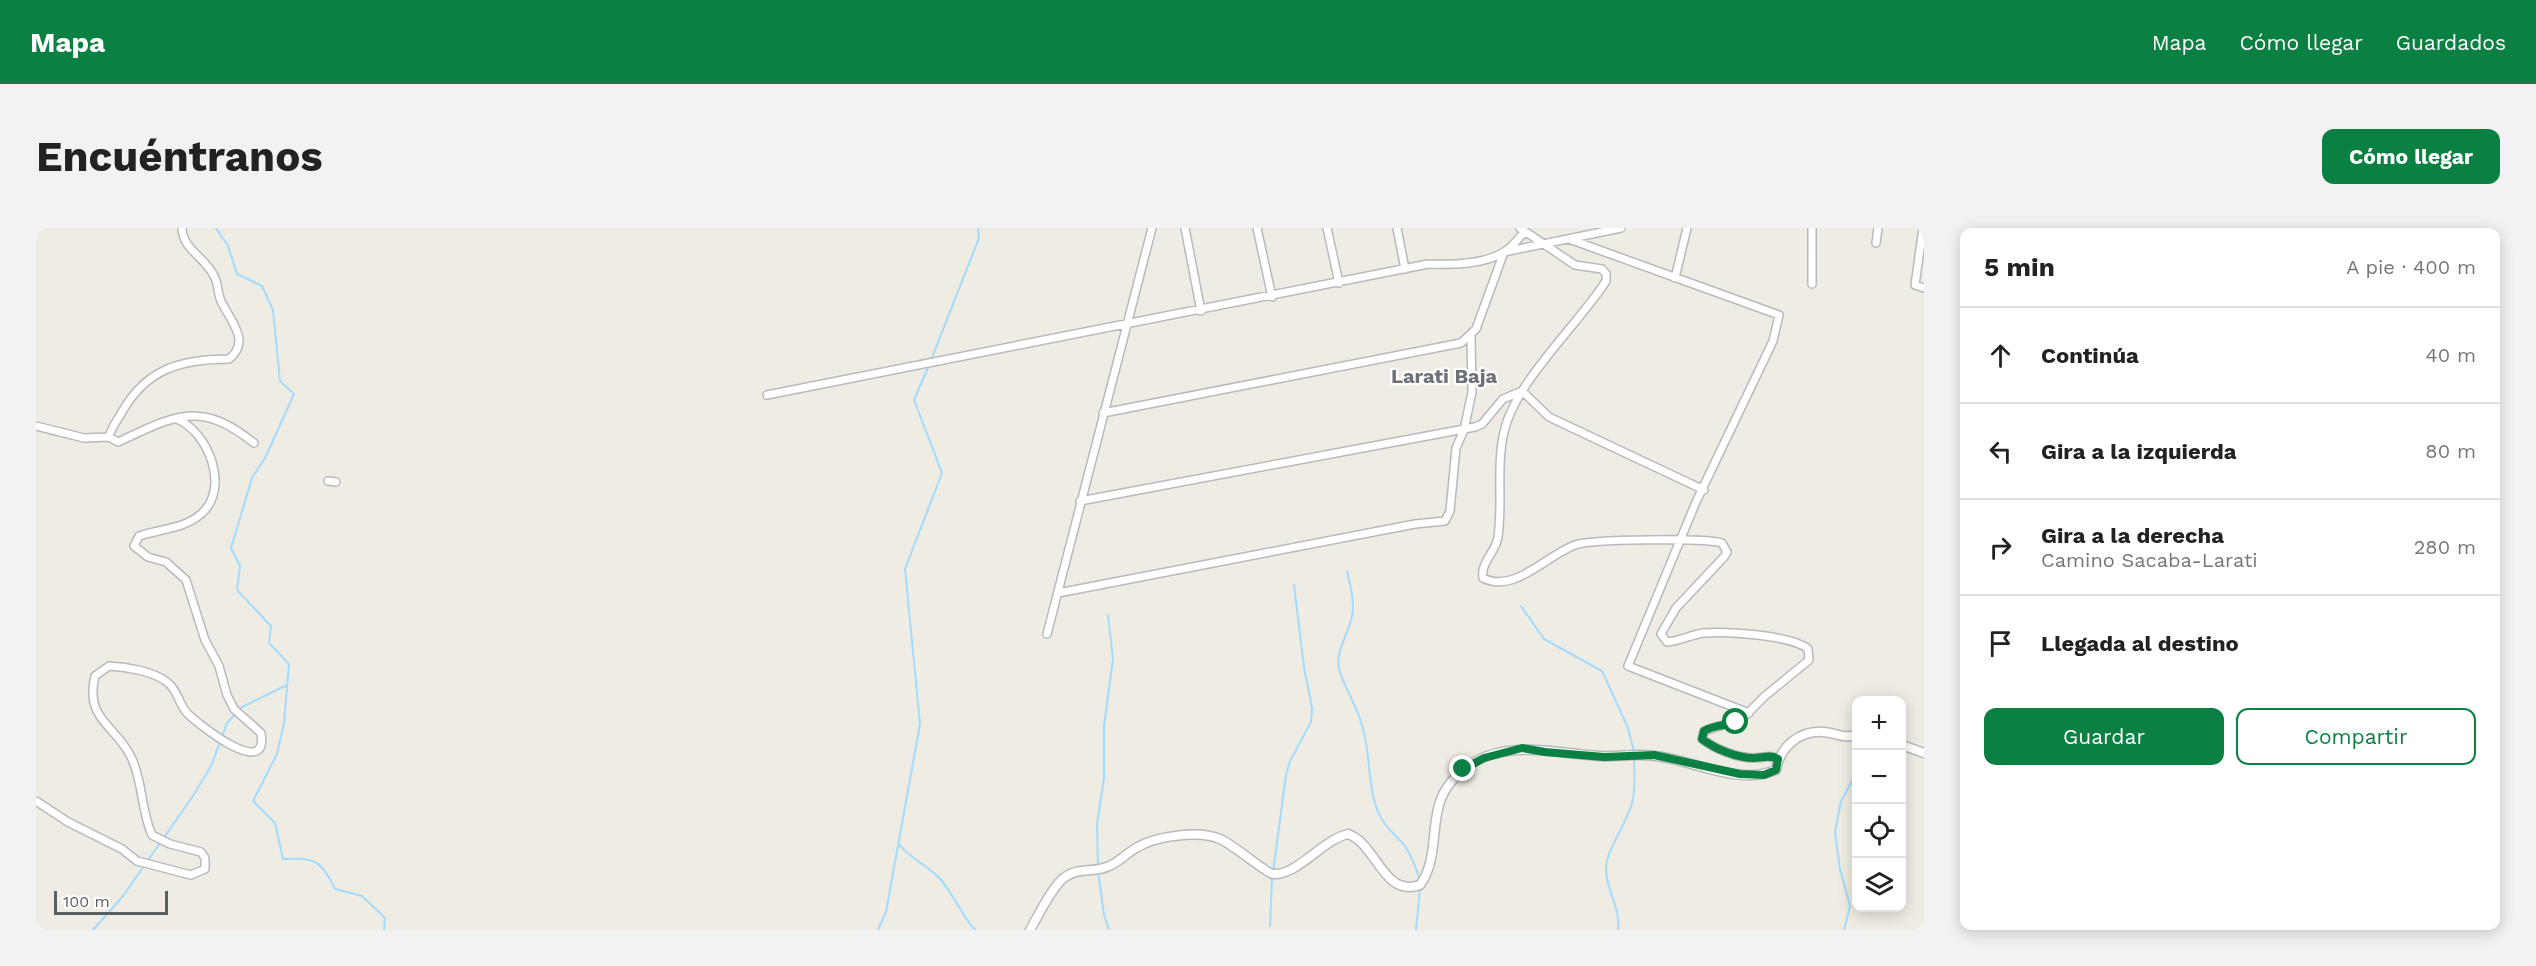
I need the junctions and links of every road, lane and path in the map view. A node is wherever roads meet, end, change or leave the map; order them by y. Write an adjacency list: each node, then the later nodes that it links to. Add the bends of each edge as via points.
1 (182, 228): 32 (street, via 183,240 214,275 220,301 240,338 238,347 229,359 193,361 144,381 132,394)
2 (1152, 228): 24 (street)
3 (1185, 228): 23 (street)
4 (1257, 228): 22 (street)
5 (1327, 228): 19 (street)
6 (1397, 228): 17 (street)
7 (1621, 228): 13 (street)
8 (1687, 228): 18 (street)
9 (1812, 228): 20 (street)
10 (1878, 228): 14 (street)
11 (1923, 228): 21 (street, via 1915,285)
12 (1522, 230): 15 (street); 16 (street)
13 (1569, 239): 15 (street); 18 (street)
14 (1876, 243)
15 (1545, 244): 16 (street); 26 (street, via 1575,265 1602,269 1606,281)
16 (1504, 252): 17 (street, via 1452,265 1428,264); 25 (street)
17 (1405, 269): 19 (street)
18 (1675, 278): 34 (street, via 1779,315 1773,341)
19 (1339, 283): 22 (street)
20 (1812, 284)
21 (1924, 288)
22 (1272, 297): 23 (street)
23 (1201, 311): 24 (street)
24 (1127, 325): 27 (street); 28 (street)
25 (1471, 336): 28 (street, via 1461,343); 31 (street, via 1472,392)
26 (1522, 391): 31 (street, via 1503,399 1482,424); 34 (street, via 1549,417); 36 (street, via 1504,432 1498,538 1483,567 1483,578 1497,583 1519,577 1576,544)
27 (767, 395)
28 (1103, 413): 35 (street)
29 (177, 419): 32 (street, via 156,423 117,442); 33 (street, via 218,418); 44 (street, via 194,429 209,454 215,479 212,496 202,513 139,536 134,546 148,557 166,562 186,580 205,640 234,709 261,733 261,746 249,753 237,749 186,711 176,691 162,678 109,666 95,676 95,707 134,762 152,835 201,852 205,869 191,875 137,861)
30 (36, 426): 32 (street, via 84,438)
31 (1464, 430): 35 (street); 37 (street, via 1456,448 1450,511 1445,521)
32 (109, 437)
33 (254, 443)
34 (1704, 490): 36 (street)
35 (1080, 501): 37 (street)
36 (1682, 541): 39 (street, via 1628,666); 39 (street, via 1722,543 1727,552 1668,619 1662,629 1663,639 1737,632 1803,645 1810,653 1809,660)
37 (1058, 593): 38 (street)
38 (1047, 634)
39 (1749, 713): 43 (street, via 1723,727 1710,727 1702,739 1739,756)
40 (1852, 736): 43 (street, via 1810,734 1791,741)
41 (1906, 746): 42 (street)
42 (1924, 753)
43 (1778, 759): 45 (street, via 1776,770 1764,775 1740,774 1654,755 1604,757 1522,748 1504,750 1463,769 1441,796 1429,871 1420,885 1401,887 1378,867 1364,843 1348,834 1338,836 1294,868 1271,874 1218,838 1168,837 1151,840 1108,867 1064,877)
44 (36, 801)
45 (1030, 930)

